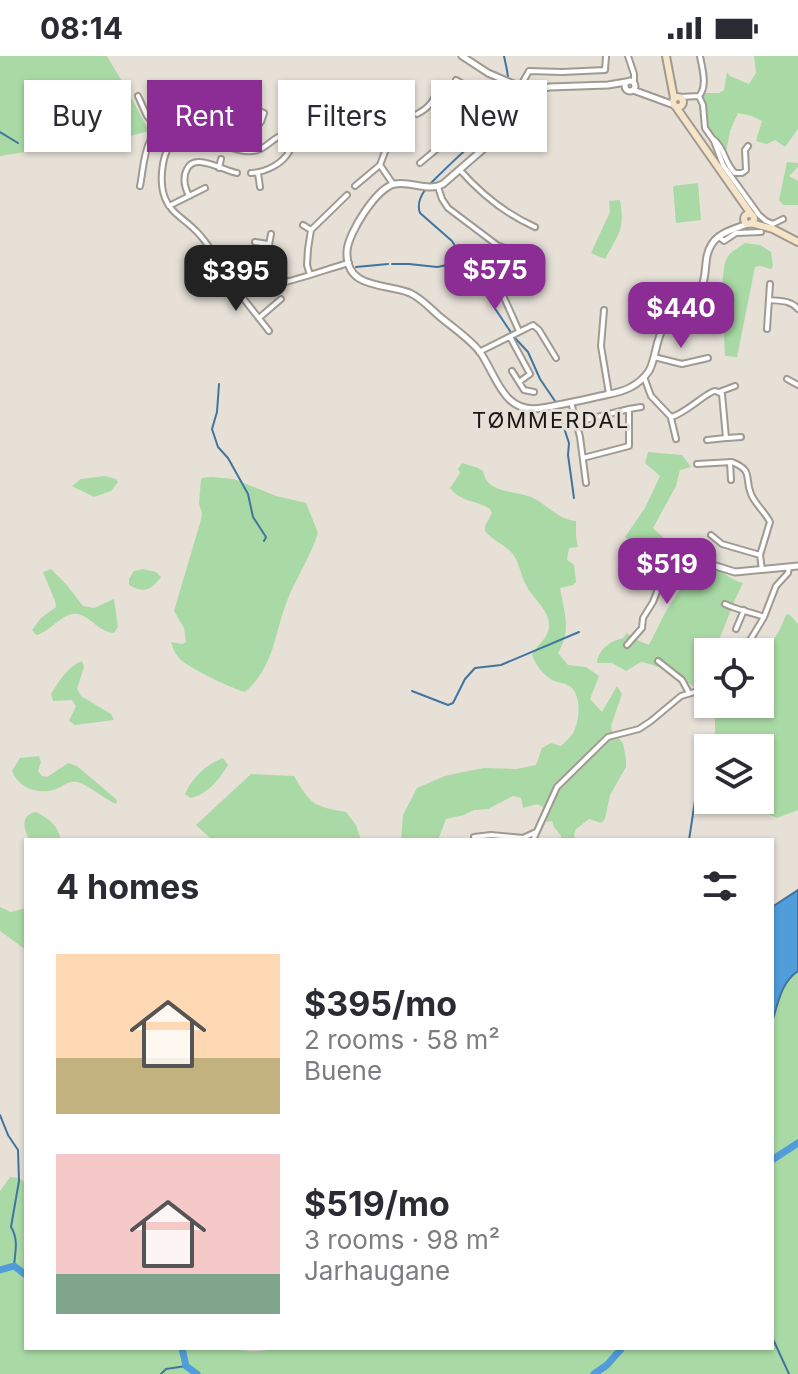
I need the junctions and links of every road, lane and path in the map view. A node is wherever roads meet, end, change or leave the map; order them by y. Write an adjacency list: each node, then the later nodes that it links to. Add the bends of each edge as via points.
1 (462, 56): 6 (street)
2 (606, 56): 8 (street, via 605,70 529,71)
3 (628, 56): 9 (street)
4 (666, 56): 14 (main road)
5 (700, 56): 12 (street, via 704,90)
6 (472, 59): 7 (street)
7 (503, 80)
8 (521, 80)
9 (630, 85): 10 (street); 14 (street, via 664,101)
10 (547, 88)
11 (138, 96): 18 (street)
12 (699, 96): 14 (street); 20 (street)
13 (431, 101): 17 (street)
14 (678, 101): 45 (main road)
15 (266, 106): 16 (street)
16 (264, 113): 19 (street)
17 (417, 114)
18 (147, 116)
19 (262, 119)
20 (711, 137): 21 (street, via 735,173 746,170); 46 (street, via 725,169 759,215 773,224)
21 (748, 146)
22 (262, 149): 35 (street, via 278,137 290,150)
23 (147, 151): 37 (street)
24 (167, 152): 44 (street, via 162,181)
25 (385, 152): 30 (street)
26 (435, 152): 29 (street)
27 (481, 152): 32 (street)
28 (221, 159): 31 (street)
29 (420, 163)
30 (380, 165): 36 (street); 38 (street)
31 (219, 168): 33 (street); 43 (street, via 198,162 188,166 184,186)
32 (460, 170): 40 (street); 48 (street, via 505,211)
33 (237, 173)
34 (251, 173): 35 (street)
35 (258, 173): 39 (street)
36 (393, 184): 40 (street); 58 (street, via 359,221 347,248)
37 (140, 186)
38 (355, 186)
39 (260, 187)
40 (438, 187): 56 (street, via 448,208)
41 (205, 188): 43 (street)
42 (347, 195): 50 (street)
43 (189, 196): 44 (street)
44 (169, 206): 64 (street)
45 (748, 219): 49 (main road); 52 (street)
46 (783, 219)
47 (303, 225): 50 (street)
48 (535, 227)
49 (764, 229): 52 (street, via 736,233 724,241); 54 (main road)
50 (311, 230): 60 (street)
51 (271, 234): 55 (street)
52 (719, 237): 77 (street, via 709,249 700,291 664,326)
53 (255, 242): 55 (street)
54 (798, 242)
55 (268, 244): 62 (street)
56 (511, 252): 57 (street); 59 (street)
57 (533, 260)
58 (349, 263): 60 (street); 76 (street, via 359,280 415,296)
59 (503, 270)
60 (310, 275): 62 (street)
61 (497, 282): 66 (street)
62 (273, 284): 64 (street)
63 (770, 284): 68 (street)
64 (244, 285): 71 (street, via 243,298)
65 (505, 286): 66 (street)
66 (499, 289): 74 (street)
67 (281, 299): 71 (street)
68 (769, 300): 69 (street); 72 (street)
69 (798, 309)
70 (604, 310): 88 (street, via 601,346)
71 (259, 318): 73 (street)
72 (767, 329)
73 (269, 331)
74 (519, 332): 75 (street); 78 (street, via 536,327)
75 (510, 337): 76 (street); 83 (street, via 530,374)
76 (479, 352): 89 (street, via 499,389 515,403 535,409)
77 (654, 357): 79 (street, via 682,364); 81 (street)
78 (556, 358)
79 (708, 358)
80 (512, 371): 83 (street)
81 (644, 377): 88 (street); 92 (street, via 651,396)
82 (787, 379): 84 (street)
83 (519, 382): 86 (street)
84 (798, 385)
85 (735, 386): 87 (street)
86 (534, 392)
87 (719, 392): 92 (street); 95 (street)
88 (609, 394): 89 (street)
89 (571, 402): 93 (street)
90 (641, 407): 91 (street)
91 (629, 409): 93 (street); 98 (street, via 629,446)
92 (671, 417): 96 (street)
93 (577, 422): 98 (street)
94 (741, 437): 95 (street)
95 (726, 438): 97 (street)
96 (676, 439)
97 (707, 440)
98 (583, 458): 102 (street)
99 (730, 462): 100 (street); 101 (street); 104 (street, via 747,472 751,494)
100 (697, 464)
101 (731, 480)
102 (586, 483)
103 (777, 520): 104 (street)
104 (770, 521): 106 (street)
105 (711, 535): 106 (street, via 722,544)
106 (760, 555): 110 (street)
107 (689, 558): 110 (street, via 735,572); 116 (street, via 658,589 642,628)
108 (798, 566): 109 (street)
109 (789, 567): 110 (street); 113 (street)
110 (762, 570)
111 (725, 604): 112 (street)
112 (744, 610): 113 (street); 114 (street)
113 (764, 617): 115 (street)
114 (736, 629)
115 (751, 638)
116 (627, 645)
117 (658, 661): 119 (street, via 682,680)
118 (694, 692): 119 (street)
119 (689, 693): 120 (street, via 646,726 608,737 557,787)
120 (538, 830): 121 (street, via 523,838); 122 (street)
121 (474, 837)
122 (534, 838)

